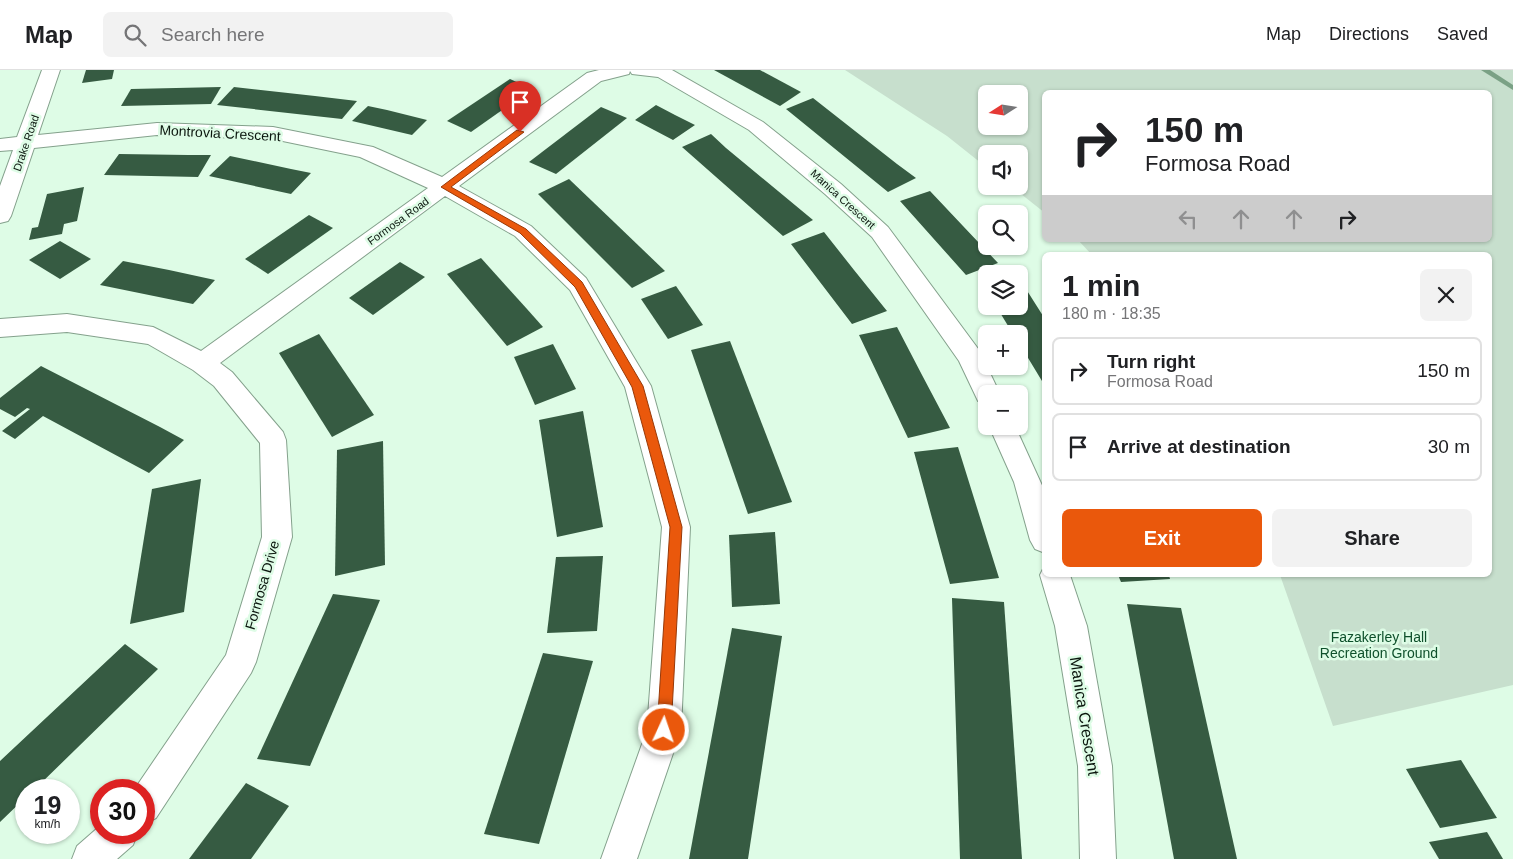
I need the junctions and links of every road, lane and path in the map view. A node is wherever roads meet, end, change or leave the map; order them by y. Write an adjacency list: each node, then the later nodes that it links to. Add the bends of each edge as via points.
1 (52, 70): 4 (street, Drake Road)
2 (622, 70): 6 (street, Formosa Road, via 594,77)
3 (639, 70): 10 (street, Manica Crescent, via 662,72 756,126 834,189 880,232 970,357)
4 (26, 142): 5 (street, Montrovia Crescent); 6 (street, Montrovia Crescent, via 157,129 273,133 366,152); 7 (street, Drake Road)
5 (0, 145)
6 (445, 187): 9 (street, Formosa Road); 17 (street, Montrovia Crescent, via 523,231 578,284 638,386 676,527 664,730)
7 (0, 216)
8 (0, 328): 9 (street, Formosa Drive, via 67,323 153,336)
9 (202, 363): 14 (street, Formosa Drive, via 223,379 273,440 277,537 240,662)
10 (983, 385)
11 (1006, 435): 12 (street, via 1028,482)
12 (1042, 530)
13 (1056, 577): 18 (street, Manica Crescent, via 1071,626 1095,766)
14 (155, 790)
15 (107, 844): 16 (street)
16 (90, 859)
17 (619, 859)
18 (1098, 859)

